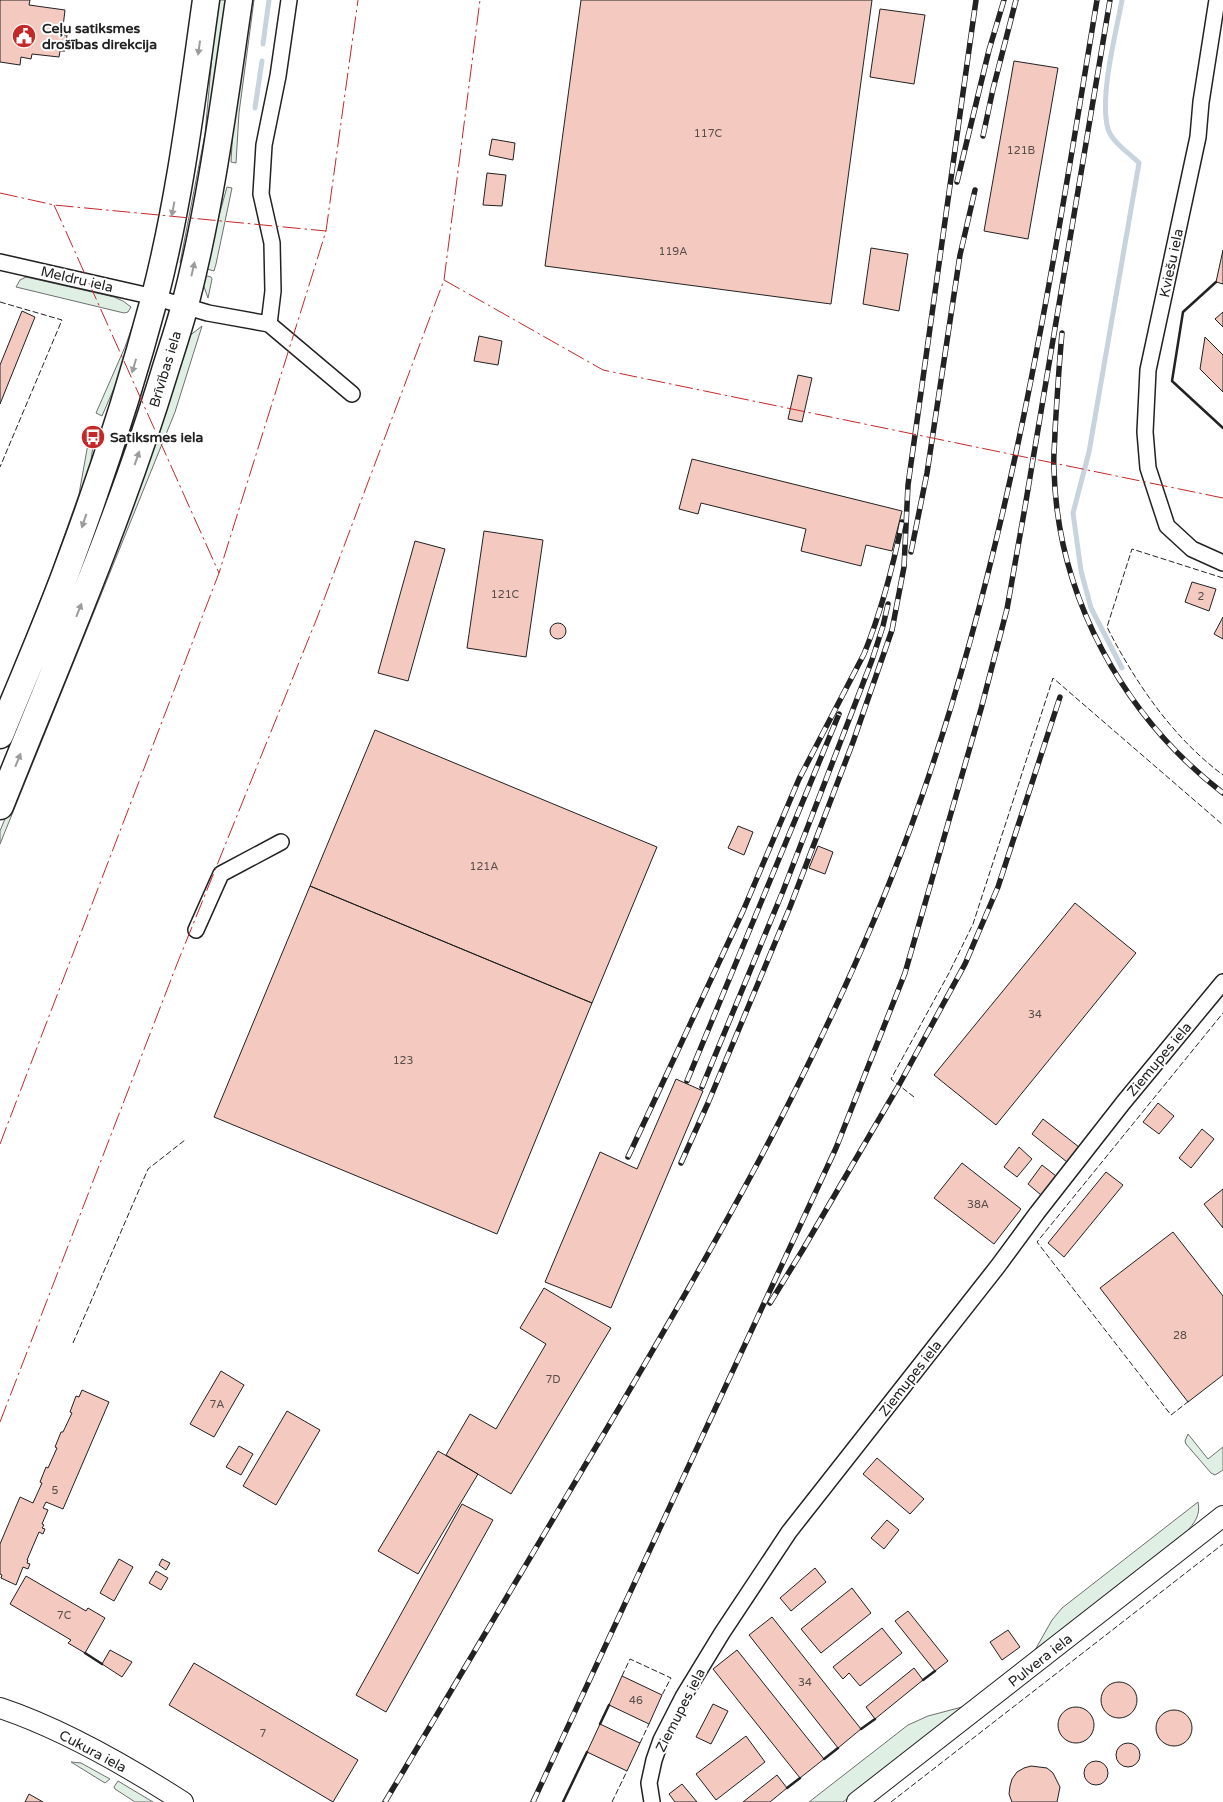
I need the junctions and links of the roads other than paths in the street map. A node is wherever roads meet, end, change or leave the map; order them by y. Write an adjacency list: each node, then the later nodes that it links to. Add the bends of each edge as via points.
1 (206, 0): 6 (highway, one-way to 6, via 185,146)
2 (239, 0): 7 (highway, Brīvības iela, one-way to 2, via 206,216)
3 (289, 0): 8 (street, via 264,144 261,194 272,243 273,292)
4 (1217, 0): 10 (street, Kviešu iela, via 1198,137 1148,370 1145,432 1148,468 1167,526 1192,549)
5 (0, 262): 6 (street, Meldru iela)
6 (154, 297): 7 (street, Meldru iela); 11 (highway, one-way to 11, via 110,446 72,556)
7 (185, 306): 8 (street, Meldru iela); 12 (highway, Brīvības iela, one-way to 7, via 122,503)
8 (269, 324): 9 (street)
9 (352, 394)
10 (1223, 563)
11 (0, 736)
12 (0, 806)
13 (281, 842): 14 (street, via 221,874)
14 (196, 930)
15 (1223, 982): 19 (street, Ziemupes iela, via 1123,1103 789,1532 683,1697 654,1760 649,1784)
16 (1223, 1516): 20 (main road, Pulvera iela)
17 (0, 1708): 18 (main road, Cukura iela, via 85,1746)
18 (183, 1802)
19 (652, 1802)
20 (857, 1802)

